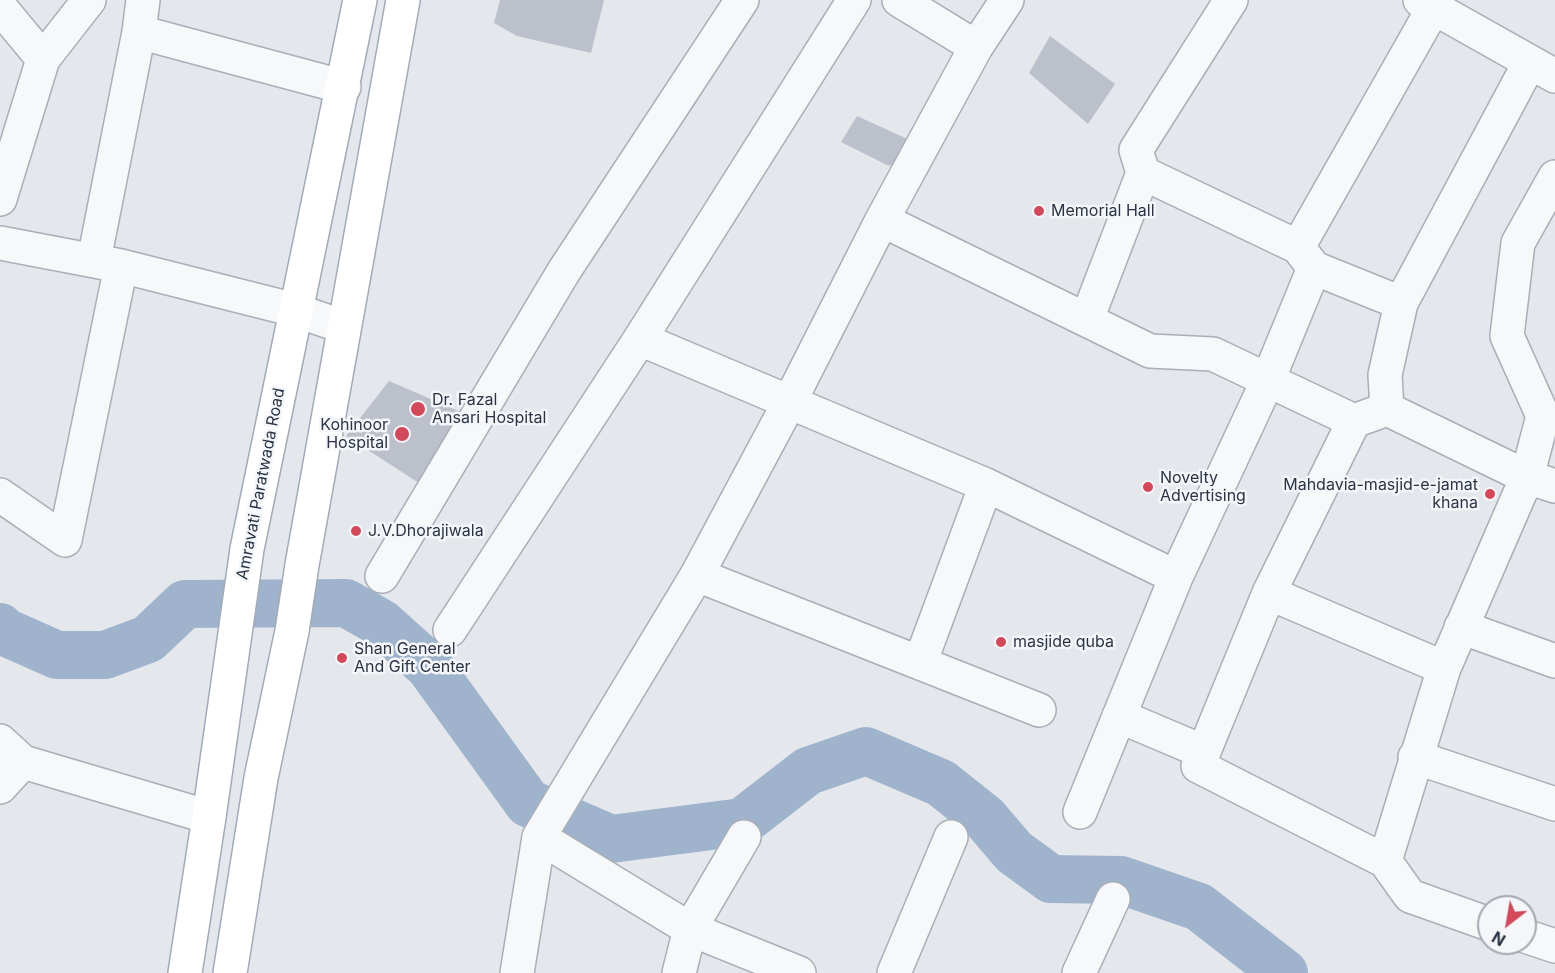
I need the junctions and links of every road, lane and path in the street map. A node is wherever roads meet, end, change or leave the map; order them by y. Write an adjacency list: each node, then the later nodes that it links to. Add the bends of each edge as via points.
1 (89, 0): 14 (street)
2 (143, 0): 12 (street)
3 (360, 0): 16 (main road, Amravati Paratwada Road)
4 (403, 0): 27 (main road)
5 (742, 0): 37 (street, via 564,271)
6 (854, 0): 28 (street)
7 (899, 0): 13 (street)
8 (1007, 0): 13 (street)
9 (1231, 0): 17 (street, via 1136,150)
10 (1430, 2): 15 (street); 22 (street)
11 (0, 7): 14 (street)
12 (140, 32): 16 (street); 23 (street)
13 (976, 47): 20 (street)
14 (43, 59): 19 (street)
15 (1542, 69): 24 (street)
16 (344, 87): 25 (main road, Amravati Paratwada Road)
17 (1143, 173): 22 (street); 26 (street)
18 (1555, 177): 33 (street, via 1518,243 1507,336 1544,416)
19 (0, 199)
20 (882, 220): 26 (street); 30 (street)
21 (0, 243): 23 (street)
22 (1306, 257): 24 (street); 29 (street)
23 (108, 263): 25 (street); 35 (street, via 65,540)
24 (1401, 303): 31 (street, via 1385,375)
25 (295, 310): 27 (street); 53 (main road, Amravati Paratwada Road, via 247,549)
26 (1087, 319): 29 (street, via 1150,351 1213,354)
27 (344, 327): 64 (main road, via 292,631 261,778)
28 (640, 339): 30 (street); 41 (street)
29 (1268, 380): 32 (street); 38 (street)
30 (790, 401): 34 (street); 36 (street)
31 (1388, 409): 32 (street); 33 (street)
32 (1354, 421): 39 (street)
33 (1541, 481): 40 (street)
34 (986, 485): 38 (street); 43 (street)
35 (0, 495)
36 (697, 575): 43 (street); 54 (street)
37 (382, 576)
38 (1176, 577): 46 (street)
39 (1269, 593): 44 (street); 48 (street)
40 (1461, 627): 42 (street); 44 (street)
41 (450, 630)
42 (1555, 661)
43 (920, 663): 45 (street)
44 (1444, 668): 49 (street)
45 (1040, 710)
46 (1119, 716): 48 (street); 52 (street)
47 (12, 751): 50 (street); 53 (street)
48 (1204, 752): 57 (street, via 1198,766)
49 (1416, 757): 51 (street); 57 (street)
50 (0, 787)
51 (1555, 804)
52 (1080, 812)
53 (209, 817): 63 (main road, Amravati Paratwada Road)
54 (543, 830): 60 (street); 65 (street)
55 (744, 837): 60 (street)
56 (951, 837): 68 (street)
57 (1385, 861): 59 (street, via 1410,896)
58 (1113, 898): 69 (street)
59 (1477, 920)
60 (690, 929): 66 (street); 67 (street)
61 (1537, 940): 62 (street)
62 (1555, 946)
63 (185, 973)
64 (230, 973)
65 (517, 973)
66 (679, 973)
67 (799, 973)
68 (894, 973)
69 (1080, 973)

